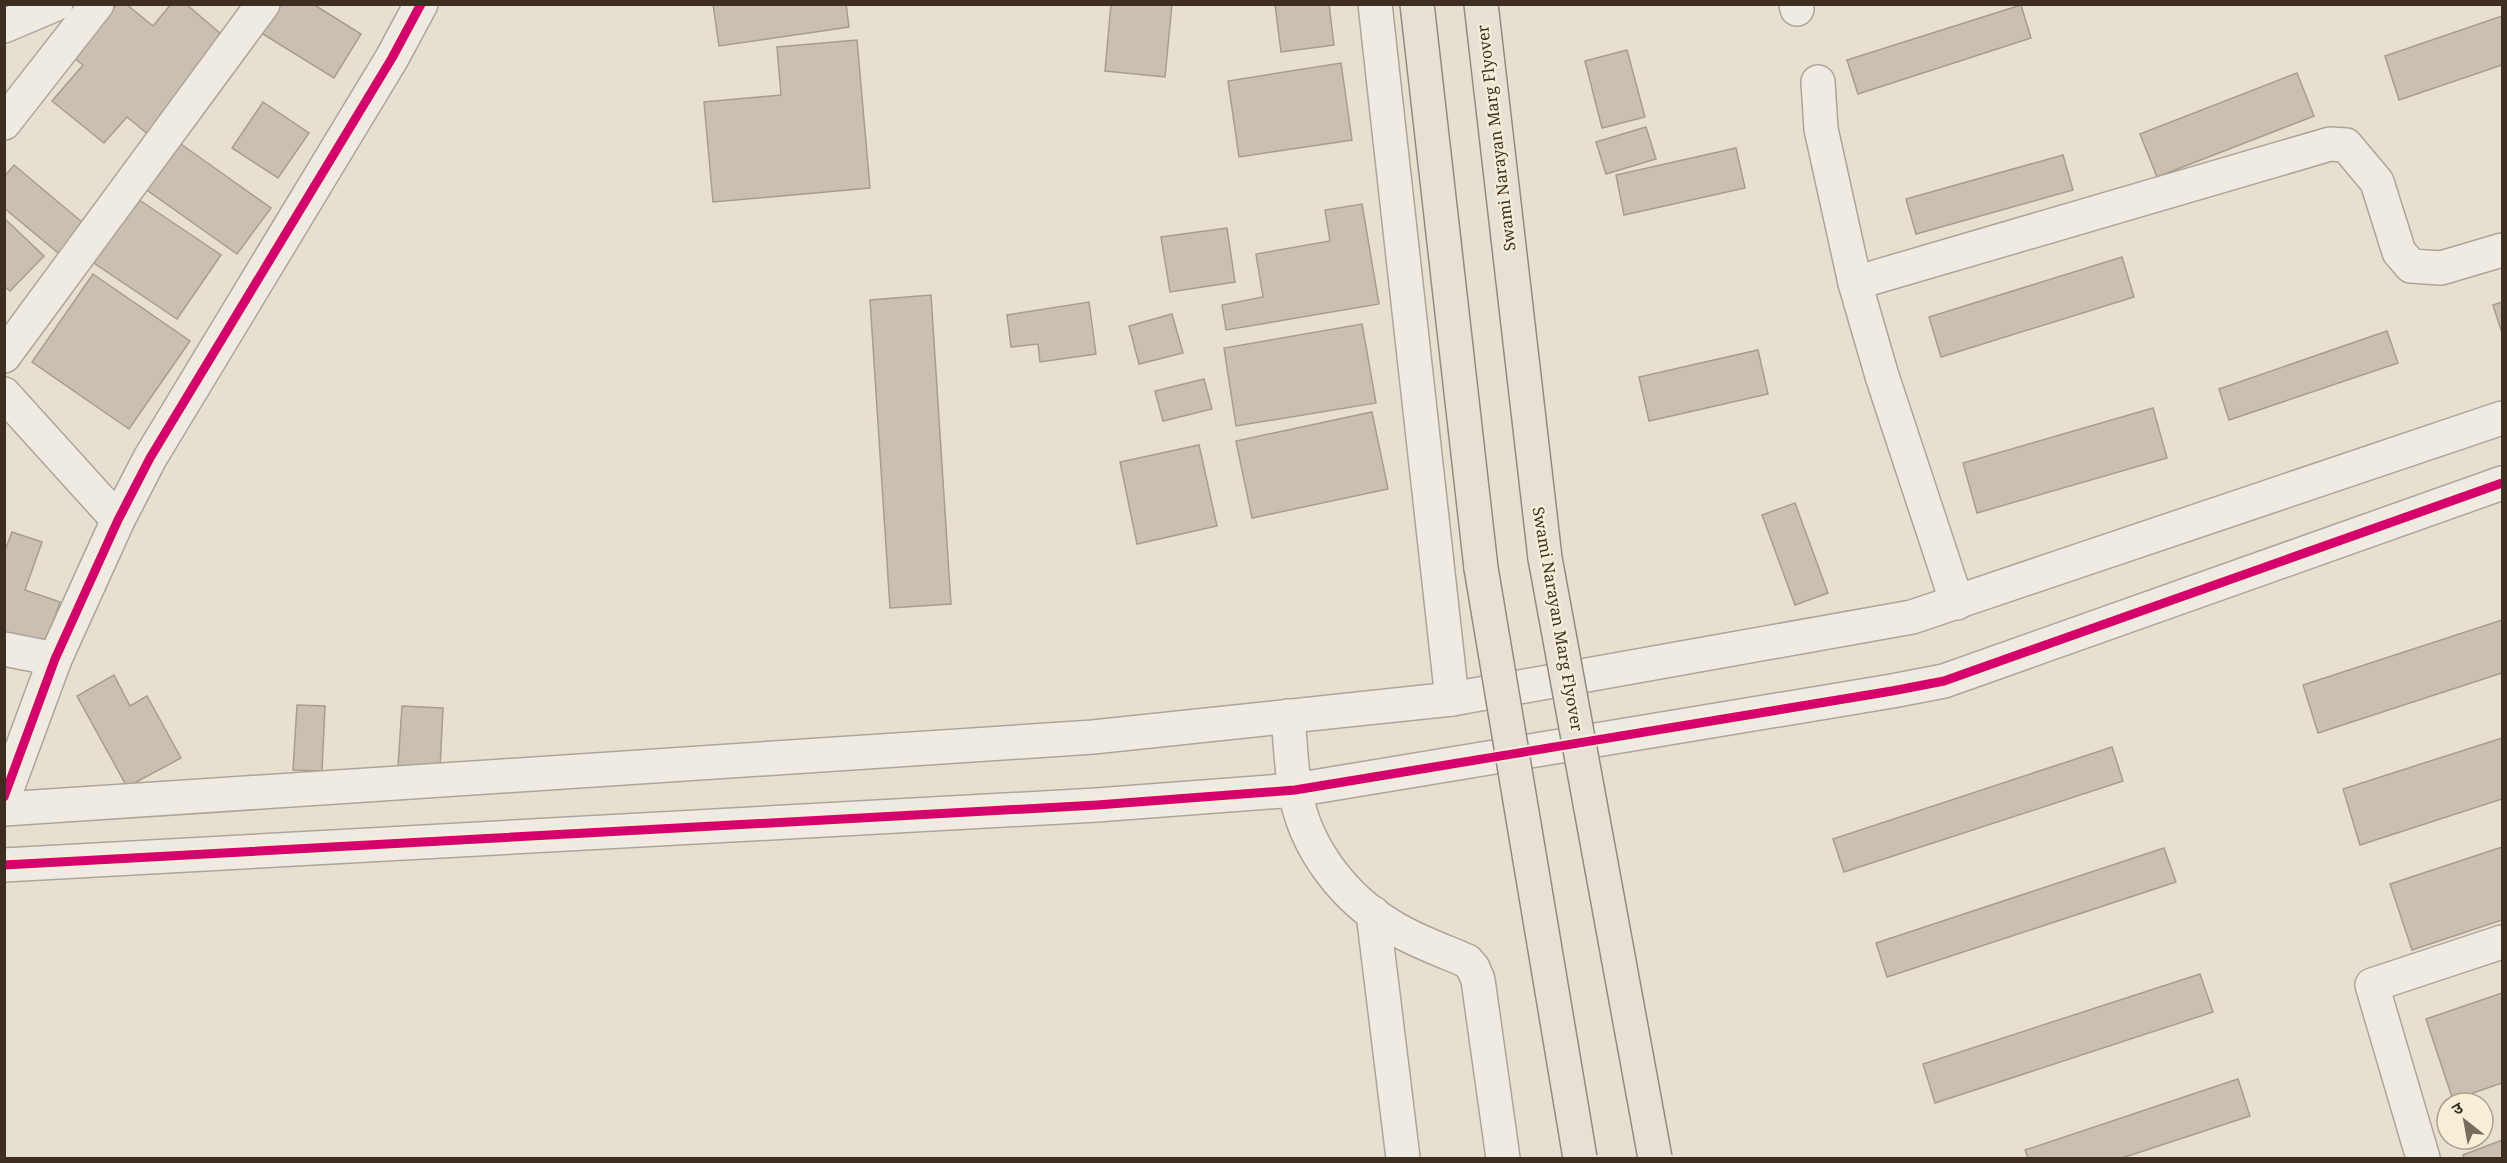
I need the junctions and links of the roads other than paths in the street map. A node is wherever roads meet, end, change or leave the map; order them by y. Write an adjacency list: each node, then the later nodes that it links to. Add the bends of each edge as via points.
1 (97, 4): 10 (street)
2 (263, 4): 13 (street)
3 (421, 4): 17 (street, via 150,458)
4 (1376, 4): 21 (street)
5 (1417, 4): 31 (main road, bridge, via 1481,568)
6 (1481, 4): 32 (main road, Swami Narayan Marg Flyover, bridge, via 1545,558)
7 (44, 7): 8 (street)
8 (4, 26)
9 (1818, 82): 12 (street, via 1821,129)
10 (4, 123)
11 (2502, 250): 12 (street, via 2440,268 2411,266 2399,252 2377,182 2346,145 2330,144)
12 (1855, 283): 18 (street)
13 (4, 356)
14 (4, 394): 17 (street)
15 (2502, 418): 18 (street)
16 (2502, 483): 23 (street, via 1944,681)
17 (118, 520): 20 (street)
18 (1957, 603): 21 (street, via 1912,617)
19 (4, 649): 20 (street)
20 (55, 659): 24 (street)
21 (1452, 699): 22 (street)
22 (1288, 716): 23 (street); 25 (street, via 1093,737)
23 (1295, 790): 26 (street, via 1085,806); 27 (street, via 1310,837 1325,865)
24 (4, 797)
25 (4, 809)
26 (4, 865)
27 (1373, 913): 29 (street); 30 (street, via 1396,930 1467,961 1473,968 1478,980)
28 (2502, 942): 33 (street, via 2372,985)
29 (1403, 1158)
30 (1503, 1158)
31 (1580, 1158)
32 (1655, 1158)
33 (2422, 1158)

